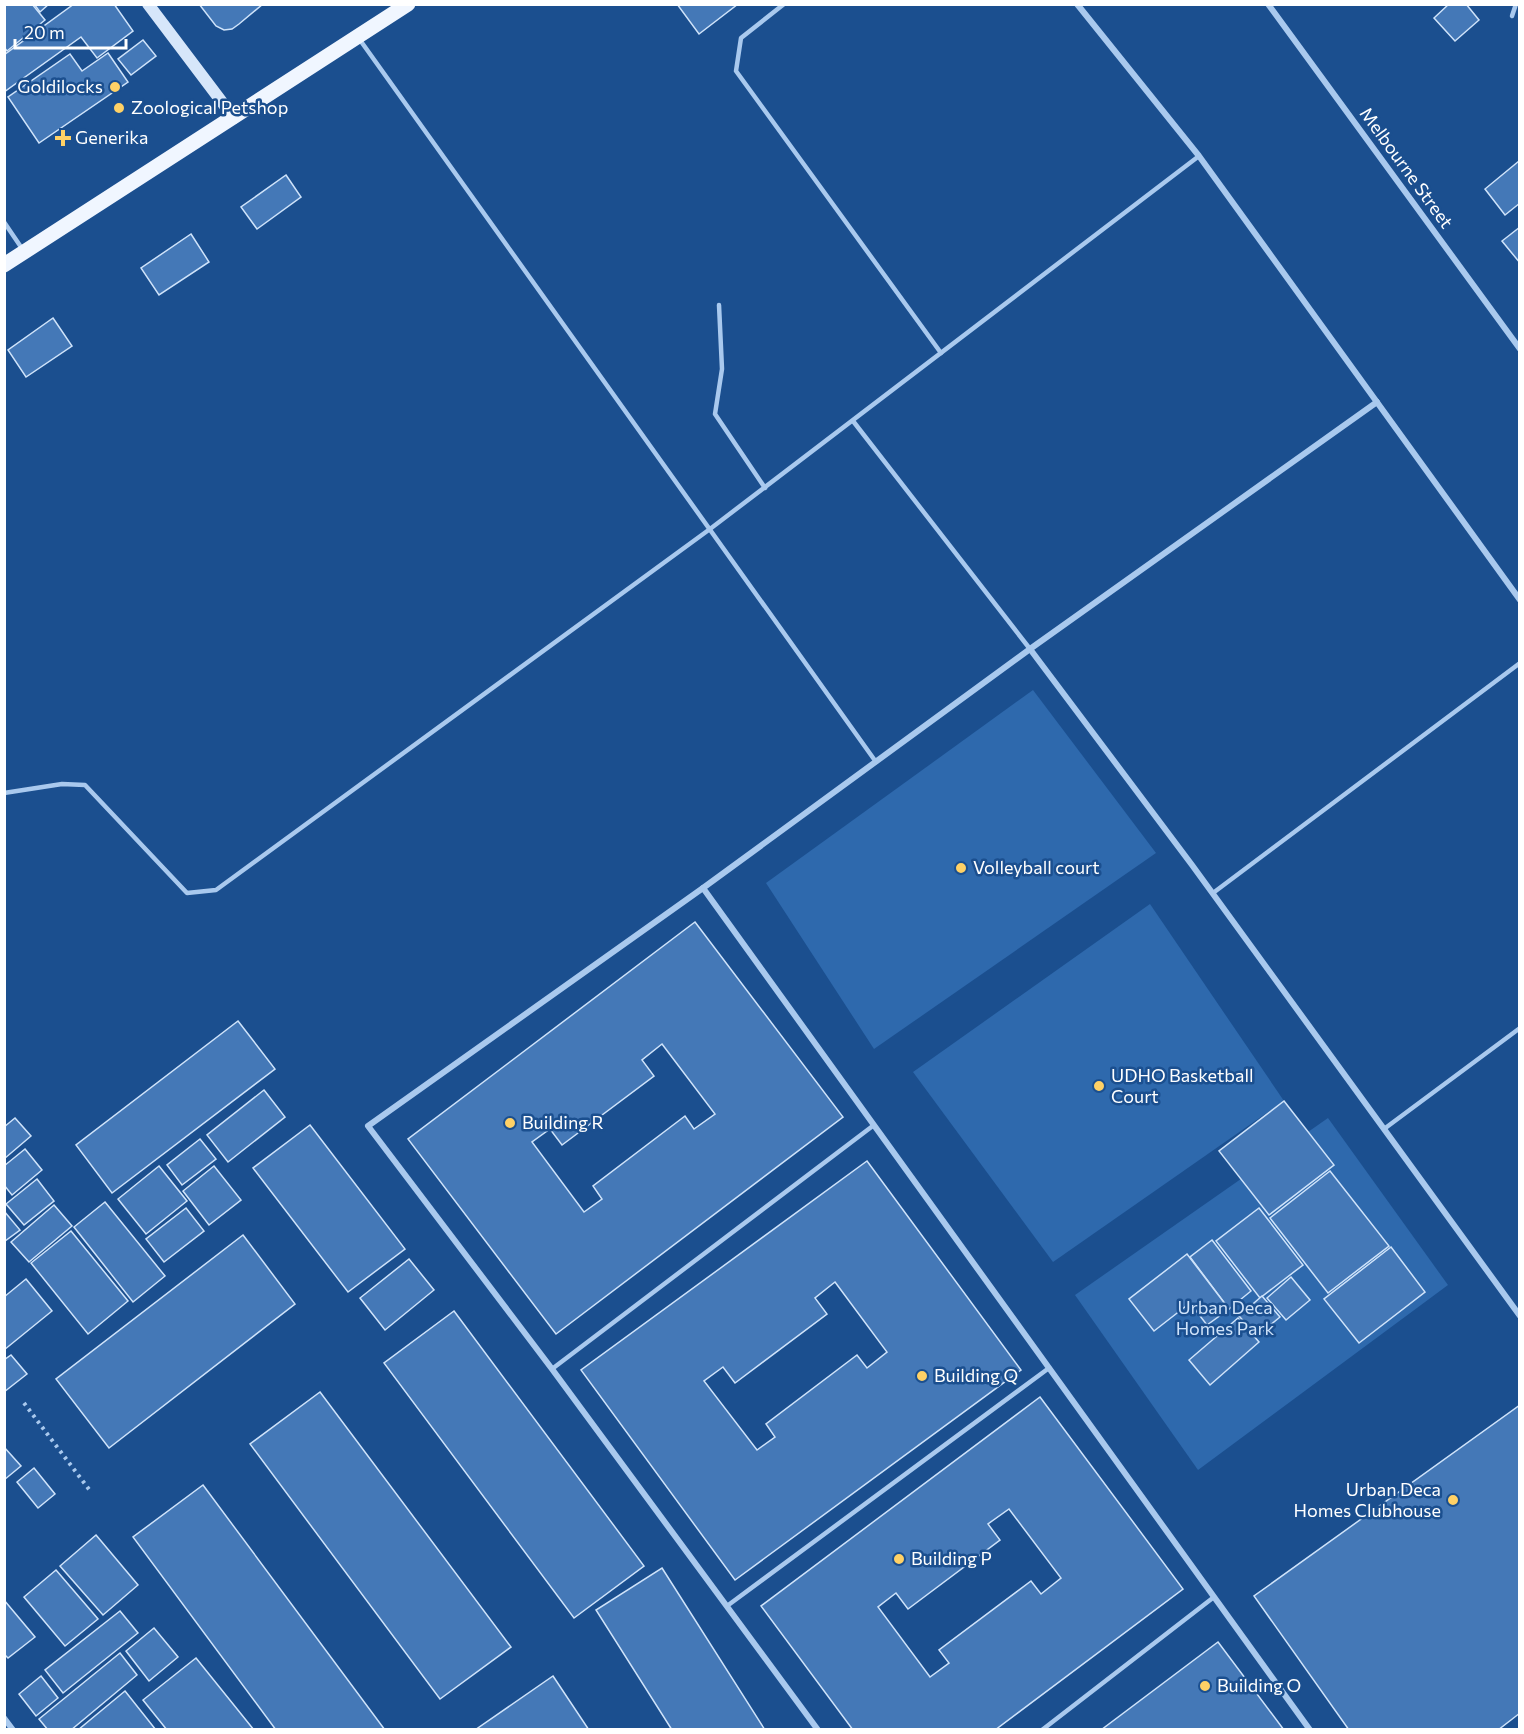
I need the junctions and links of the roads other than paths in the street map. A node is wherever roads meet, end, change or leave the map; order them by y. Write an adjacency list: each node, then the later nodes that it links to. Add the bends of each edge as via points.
1 (148, 4): 9 (street)
2 (408, 4): 8 (main road)
3 (784, 4): 16 (lane, via 741,38 736,71)
4 (1077, 4): 10 (street)
5 (1268, 4): 15 (street, Melbourne Street)
6 (1516, 4): 7 (lane)
7 (1512, 16)
8 (358, 37): 9 (main road); 20 (lane)
9 (234, 118): 12 (main road)
10 (1199, 156): 16 (lane); 17 (street)
11 (4, 222): 12 (lane)
12 (24, 253): 13 (main road)
13 (4, 265)
14 (719, 305): 19 (lane, via 722,369 715,414)
15 (1520, 349)
16 (941, 353): 18 (lane)
17 (1377, 402): 21 (street); 22 (street)
18 (853, 421): 19 (lane); 22 (lane)
19 (765, 488): 20 (lane)
20 (710, 529): 24 (lane); 25 (lane, via 216,890 188,893 85,785 62,784)
21 (1520, 600)
22 (1030, 649): 24 (street); 27 (street)
23 (1520, 663): 27 (lane)
24 (876, 762): 26 (street)
25 (4, 793)
26 (703, 888): 29 (street); 33 (street, via 368,1125)
27 (1213, 893): 30 (street)
28 (1520, 1028): 30 (lane)
29 (874, 1125): 32 (street); 33 (lane)
30 (1384, 1129): 31 (street)
31 (1520, 1316)
32 (1049, 1368): 34 (street); 35 (lane)
33 (552, 1369): 35 (street)
34 (1214, 1597): 39 (lane); 40 (street)
35 (727, 1606): 38 (street)
36 (4, 1718): 37 (street)
37 (13, 1730)
38 (818, 1730)
39 (1042, 1730)
40 (1310, 1730)

